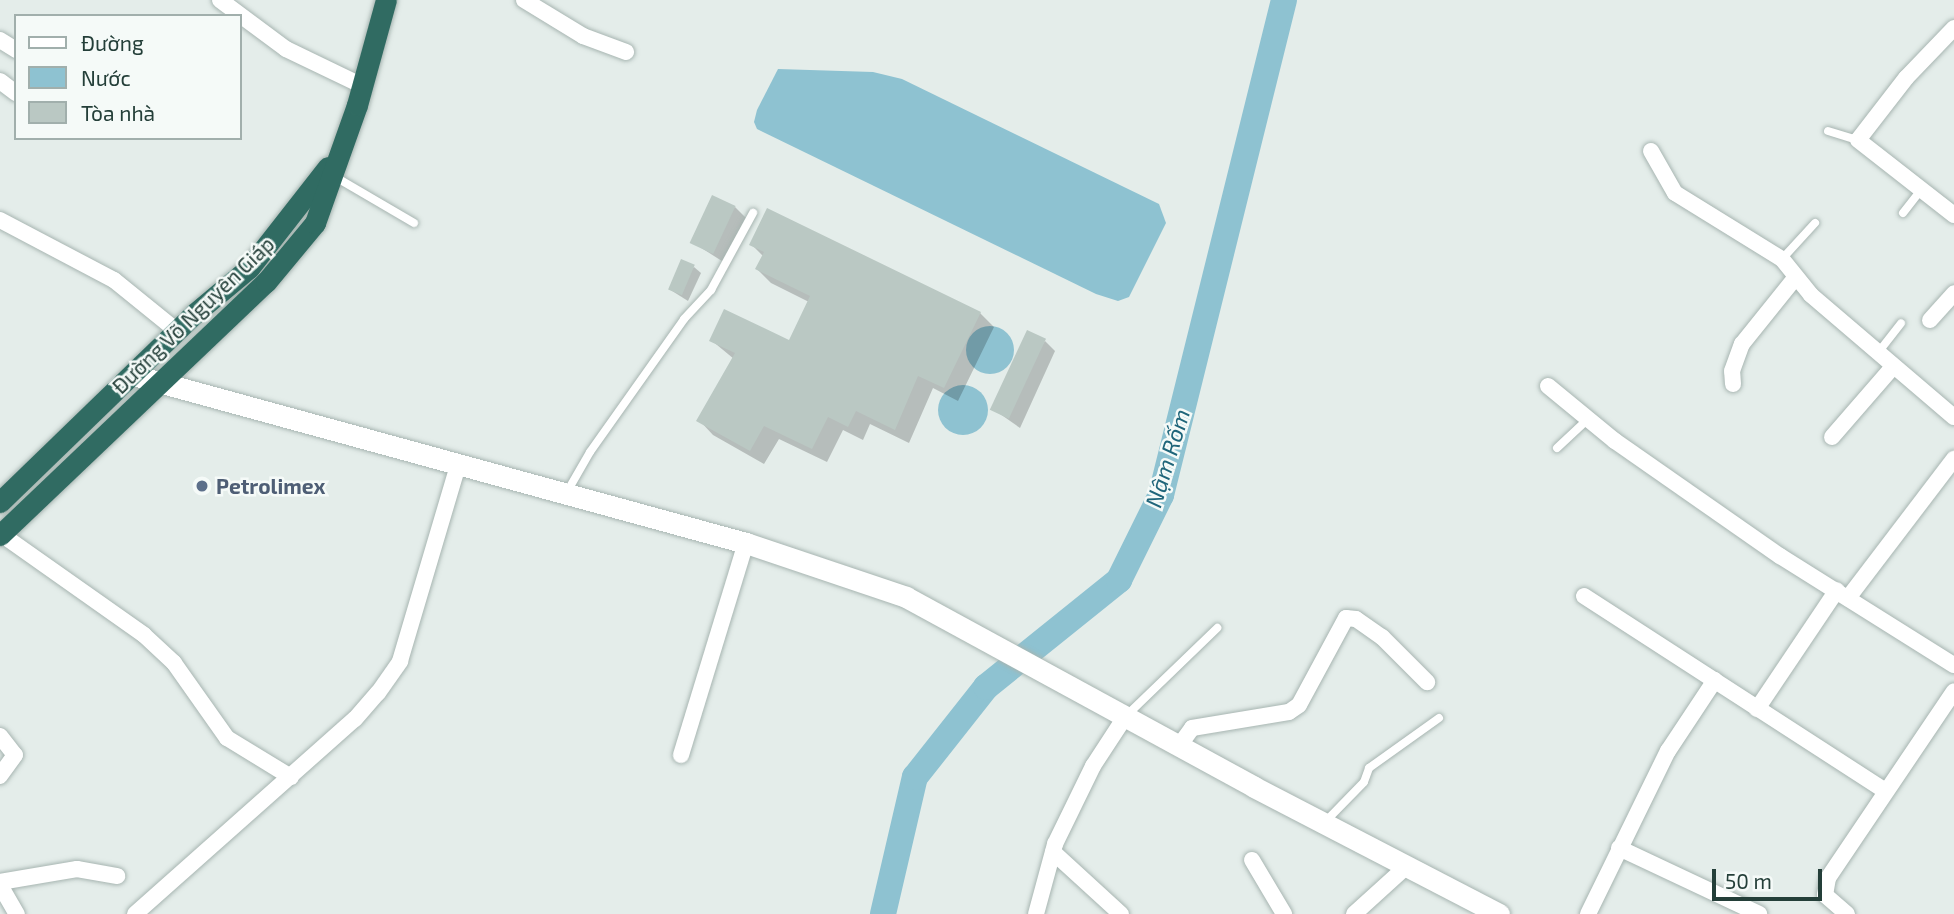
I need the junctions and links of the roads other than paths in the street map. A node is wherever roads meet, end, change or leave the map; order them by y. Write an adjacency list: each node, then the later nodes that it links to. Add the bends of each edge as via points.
1 (220, 0): 4 (street)
2 (386, 0): 8 (highway)
3 (524, 0): 7 (street, via 583,36)
4 (239, 14)
5 (242, 16): 8 (street, via 286,49)
6 (1954, 28): 10 (street, via 1906,78)
7 (626, 52)
8 (363, 86): 12 (highway)
9 (1828, 131): 10 (lane)
10 (1858, 140): 13 (street)
11 (1651, 151): 20 (street, via 1675,193)
12 (331, 166): 18 (lane); 25 (highway, Đường Võ Nguyên Giáp, via 249,268); 29 (highway, Đường Võ Nguyên Giáp, via 315,223 295,250)
13 (1921, 190): 15 (lane); 16 (street)
14 (753, 213): 38 (lane, via 711,290 676,330)
15 (1903, 213)
16 (1954, 215)
17 (0, 220): 25 (street, via 114,279)
18 (414, 223)
19 (1815, 223): 20 (lane)
20 (1782, 259): 21 (street)
21 (1795, 278): 26 (street); 30 (street, via 1742,344 1732,370)
22 (1954, 293): 23 (street)
23 (1930, 320)
24 (1901, 323): 26 (lane)
25 (177, 331): 28 (highway, Đường Võ Nguyên Giáp)
26 (1877, 354): 27 (street)
27 (1892, 368): 32 (street); 34 (street)
28 (132, 375): 29 (street); 39 (highway, Đường Võ Nguyên Giáp)
29 (158, 384): 37 (street); 40 (highway, Đường Võ Nguyên Giáp)
30 (1733, 384)
31 (1548, 386): 33 (street)
32 (1954, 417)
33 (1587, 420): 35 (lane); 42 (street, via 1780,556)
34 (1832, 437)
35 (1557, 448)
36 (1954, 459): 42 (street)
37 (458, 465): 38 (street); 56 (street, via 400,661 355,719)
38 (566, 494): 41 (street)
39 (0, 502)
40 (1, 535): 56 (street, via 144,635 174,663 228,738)
41 (746, 543): 50 (street, via 862,581 942,614); 54 (street)
42 (1843, 594): 45 (street); 49 (street)
43 (1584, 596): 46 (street)
44 (1216, 628): 50 (lane)
45 (1954, 666)
46 (1714, 680): 49 (street); 59 (street, via 1668,751)
47 (1427, 682): 53 (street, via 1382,637 1356,619 1346,618 1299,705 1289,712 1192,728)
48 (1954, 691): 57 (street)
49 (1757, 709): 57 (street)
50 (1119, 713): 53 (street); 60 (street)
51 (1439, 718): 58 (lane, via 1369,768 1364,782)
52 (0, 736): 55 (street, via 15,755)
53 (1179, 746): 58 (street)
54 (681, 755)
55 (0, 776)
56 (291, 777): 66 (street)
57 (1886, 791): 74 (street, via 1828,878 1825,895)
58 (1324, 823): 62 (street)
59 (1619, 848): 72 (street); 73 (street)
60 (1053, 852): 67 (street); 68 (street)
61 (1252, 860): 69 (street)
62 (1407, 866): 70 (street); 71 (street)
63 (117, 876): 64 (street, via 77,869)
64 (0, 884): 65 (street)
65 (17, 914)
66 (135, 914)
67 (1036, 914)
68 (1121, 914)
69 (1284, 914)
70 (1354, 914)
71 (1499, 914)
72 (1588, 914)
73 (1759, 914)
74 (1847, 914)

